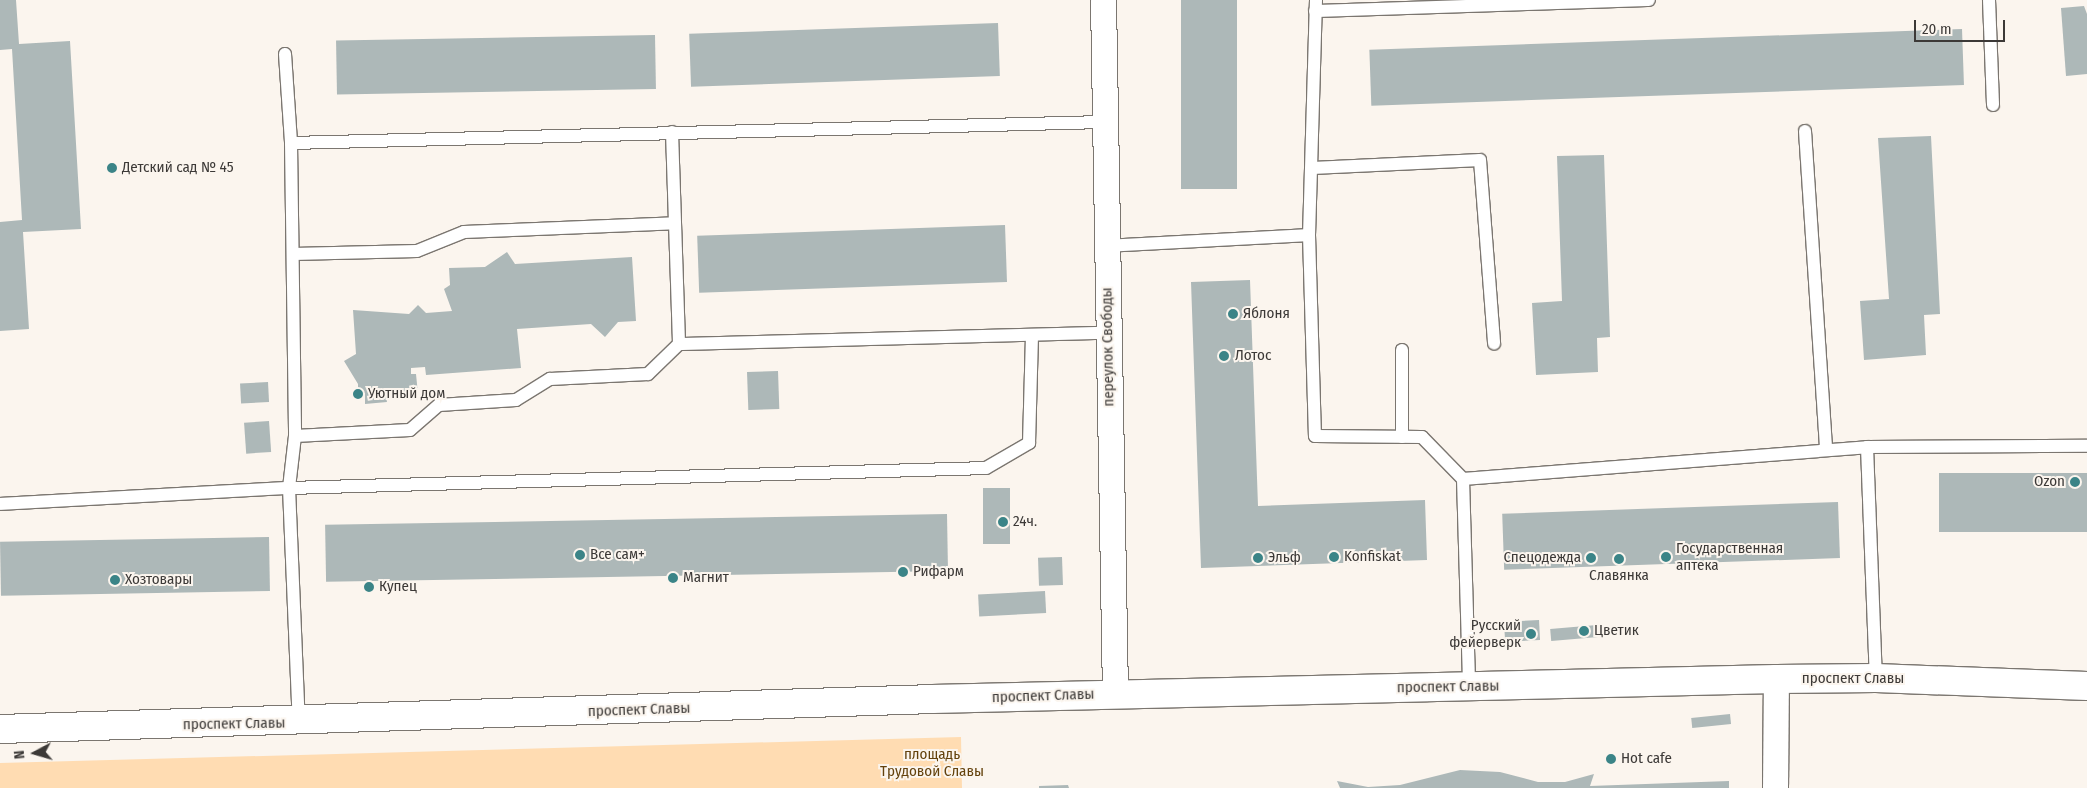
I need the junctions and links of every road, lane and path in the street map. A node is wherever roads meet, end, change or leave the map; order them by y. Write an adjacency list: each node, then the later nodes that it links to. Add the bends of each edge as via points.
1 (1103, 0): 7 (street, переулок Свободы)
2 (1649, 0): 4 (lane)
3 (1989, 0): 6 (lane)
4 (1316, 5): 11 (lane)
5 (285, 54): 10 (lane)
6 (1993, 105)
7 (1103, 122): 9 (lane); 14 (street, переулок Свободы)
8 (1806, 130): 25 (lane)
9 (672, 132): 10 (lane); 12 (lane)
10 (291, 143): 15 (lane)
11 (1313, 168): 13 (lane); 18 (lane, via 1480,160)
12 (675, 223): 15 (lane, via 464,232 417,251); 19 (lane)
13 (1309, 235): 14 (lane); 22 (lane, via 1315,436)
14 (1106, 246): 16 (street, переулок Свободы)
15 (292, 254): 21 (lane)
16 (1108, 333): 17 (lane); 33 (street, переулок Свободы)
17 (1032, 335): 19 (lane); 27 (lane, via 1030,443 986,468)
18 (1494, 343)
19 (679, 344): 21 (lane, via 648,374 550,379 516,400 439,405 410,430)
20 (1402, 350): 22 (lane)
21 (295, 436): 27 (lane)
22 (1402, 437): 26 (lane, via 1422,437)
23 (2087, 446): 24 (lane)
24 (1867, 447): 25 (lane); 29 (lane)
25 (1826, 449): 26 (lane)
26 (1463, 480): 31 (lane)
27 (288, 488): 28 (lane); 34 (lane)
28 (0, 504)
29 (1876, 678): 30 (main road, проспект Славы); 32 (main road, проспект Славы)
30 (1776, 679): 31 (main road, проспект Славы); 36 (street)
31 (1469, 686): 33 (main road, проспект Славы)
32 (2087, 686)
33 (1114, 694): 34 (main road, проспект Славы)
34 (299, 722): 35 (main road, проспект Славы)
35 (0, 728)
36 (1775, 788)

